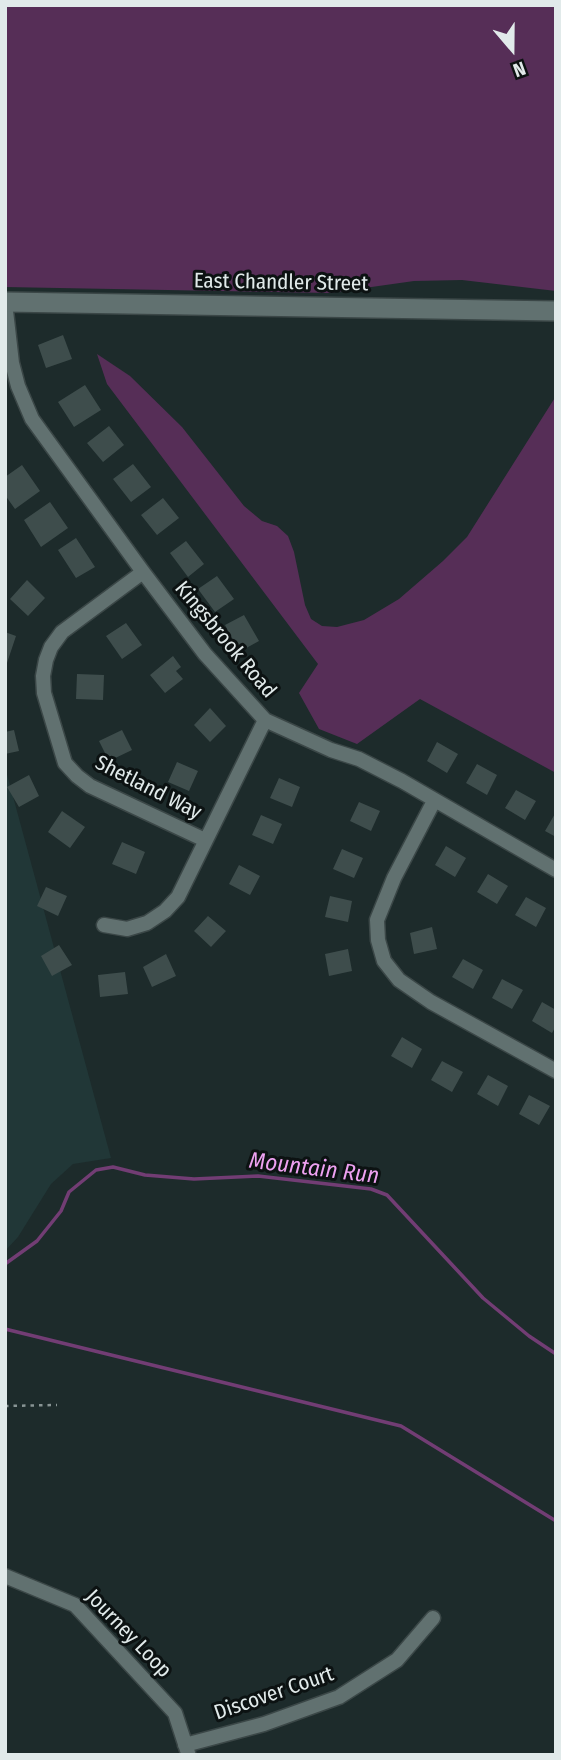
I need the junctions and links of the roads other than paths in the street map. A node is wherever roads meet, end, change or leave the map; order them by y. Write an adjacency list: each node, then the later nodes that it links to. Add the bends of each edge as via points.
1 (5, 302): 2 (street, East Chandler Street); 3 (street, Kingsbrook Road, via 12,363 32,419)
2 (556, 311)
3 (143, 572): 4 (street, Kingsbrook Road, via 205,654); 6 (street, Shetland Way, via 56,639 46,660 44,693 65,763 77,776)
4 (265, 720): 5 (street, Kingsbrook Road, via 359,760); 6 (street)
5 (434, 801): 7 (street, Kingsbrook Road); 9 (street, via 377,920 384,961 399,980 431,1002)
6 (205, 840): 8 (street, via 190,876 165,911 127,929)
7 (556, 870)
8 (104, 925)
9 (556, 1071)
10 (5, 1576): 12 (street, Journey Loop, via 75,1605 175,1713)
11 (433, 1618): 12 (street, Discover Court, via 397,1660 339,1697)
12 (187, 1750)

